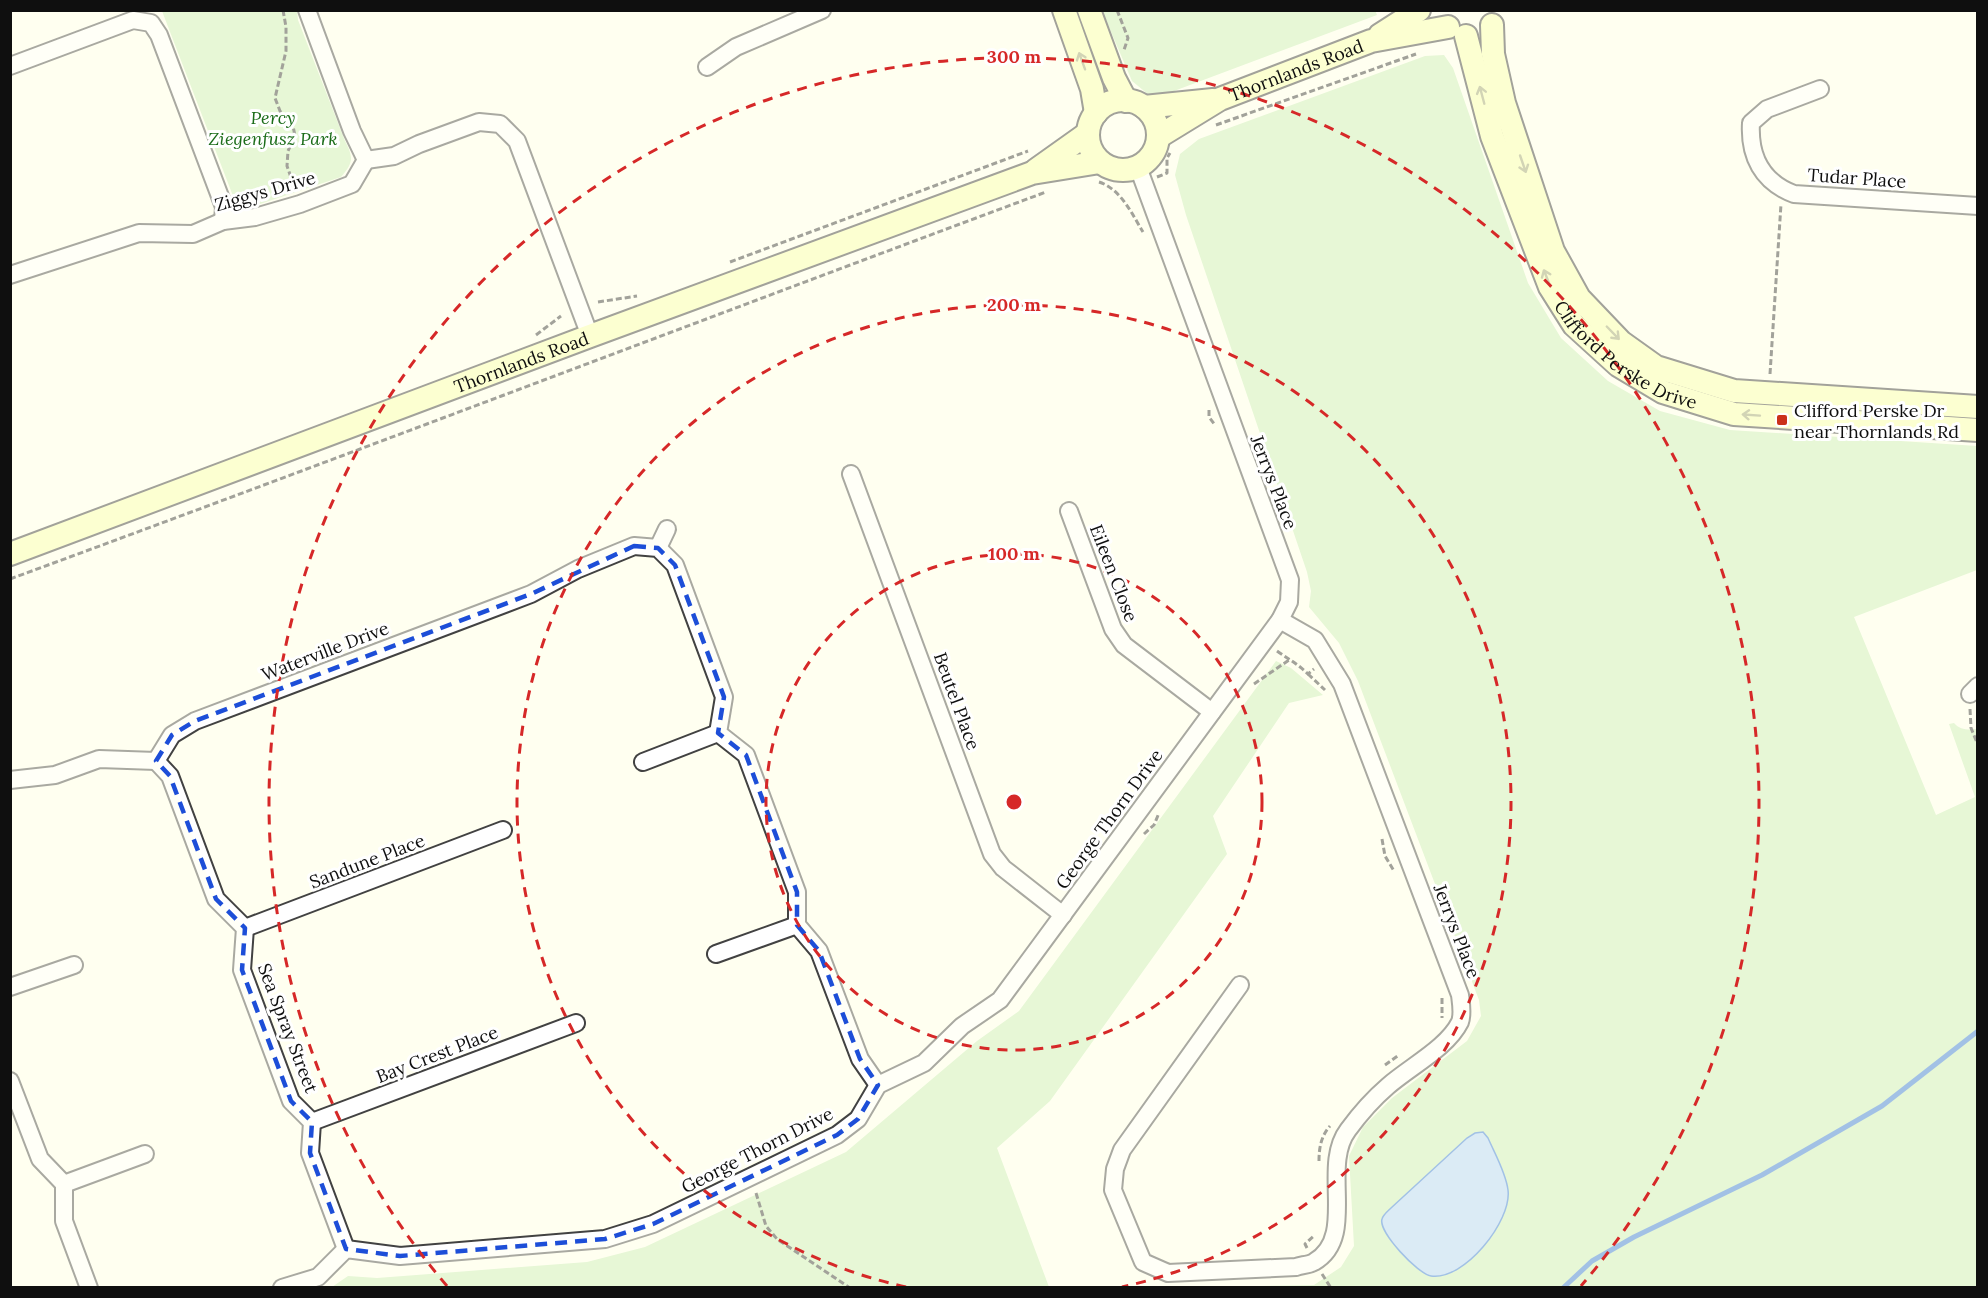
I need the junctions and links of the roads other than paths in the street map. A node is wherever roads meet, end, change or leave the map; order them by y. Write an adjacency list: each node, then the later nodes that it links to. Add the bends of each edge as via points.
1 (307, 10): 16 (street)
2 (822, 10): 10 (street, via 736,47)
3 (1064, 10): 14 (street, one-way to 3, via 1092,89)
4 (1089, 10): 13 (street, via 1114,78)
5 (1419, 10): 8 (street, Thornlands Road)
6 (1495, 18): 7 (street, Thornlands Road, via 1476,36); 24 (street, Clifford Perske Drive, one-way to 24, via 1493,54 1513,133 1553,251 1579,298 1621,342 1656,367 1734,391)
7 (1451, 25): 8 (street, Thornlands Road); 25 (street, Clifford Perske Drive, one-way to 7, via 1734,414 1663,392 1618,365 1574,325 1550,287)
8 (1371, 41): 12 (street, Thornlands Road)
9 (10, 66): 21 (street, via 134,20 151,23 159,35 224,207)
10 (707, 67)
11 (1820, 89): 20 (street, Tudar Place, via 1767,109 1751,123 1750,139 1761,170 1769,180 1794,194)
12 (1220, 99): 13 (street, Thornlands Road); 15 (street, Thornlands Road)
13 (1135, 104): 14 (street, Thornlands Road, via 1115,101 1105,106); 15 (street, via 1152,116)
14 (1092, 123): 18 (street, via 1089,144); 19 (street, Thornlands Road)
15 (1158, 137): 17 (street, Thornlands Road, via 1152,155)
16 (366, 160): 21 (street, Ziggys Drive, via 352,184 255,218); 23 (street, via 394,156 479,122 500,124 517,141)
17 (1138, 167): 18 (street, Thornlands Road); 31 (street, Jerrys Place, via 1290,580 1289,602)
18 (1099, 172): 19 (street, Thornlands Road)
19 (1032, 173): 23 (street, Thornlands Road)
20 (1977, 206)
21 (223, 221): 22 (street, Ziggys Drive, via 193,234 139,233)
22 (10, 275)
23 (590, 336): 30 (street, Thornlands Road)
24 (1977, 407)
25 (1977, 430)
26 (851, 474): 38 (street, Beutel Place, via 992,854 1003,868)
27 (1069, 511): 32 (street, Eileen Close, via 1113,629 1124,645)
28 (667, 529): 29 (street)
29 (658, 548): 33 (street, via 675,565 724,697); 34 (street, Waterville Drive, via 634,546 531,594 195,721 172,735)
30 (10, 554)
31 (1280, 620): 32 (street, George Thorn Drive); 43 (street, Jerrys Place, via 1315,640 1342,684 1460,994 1462,1019 1451,1036 1387,1087 1347,1131 1336,1168 1336,1231 1329,1247 1314,1263 1168,1273 1143,1262 1113,1190 1115,1169 1122,1150)
32 (1212, 712): 38 (street, George Thorn Drive)
33 (718, 733): 35 (street); 39 (street, via 746,755 797,892)
34 (156, 761): 36 (street, via 99,759 55,775); 40 (street, via 170,776 216,900)
35 (643, 762)
36 (10, 780)
37 (503, 830): 40 (street, Sandune Place)
38 (1063, 915): 47 (street, George Thorn Drive, via 1000,1000 962,1026 924,1063)
39 (797, 925): 41 (street); 47 (street, via 819,951 860,1059)
40 (245, 928): 48 (street, Sea Spray Street, via 242,970 291,1101)
41 (716, 954)
42 (74, 965): 44 (street)
43 (1240, 985)
44 (10, 987)
45 (576, 1023): 48 (street, Bay Crest Place)
46 (10, 1081): 50 (street, via 40,1159)
47 (878, 1085): 51 (street, George Thorn Drive, via 858,1119 837,1136 653,1224 605,1239 400,1256)
48 (312, 1122): 51 (street, via 310,1153)
49 (145, 1154): 50 (street)
50 (64, 1184): 52 (street, via 64,1221)
51 (346, 1250): 53 (street, via 318,1277)
52 (89, 1287)
53 (282, 1287)

